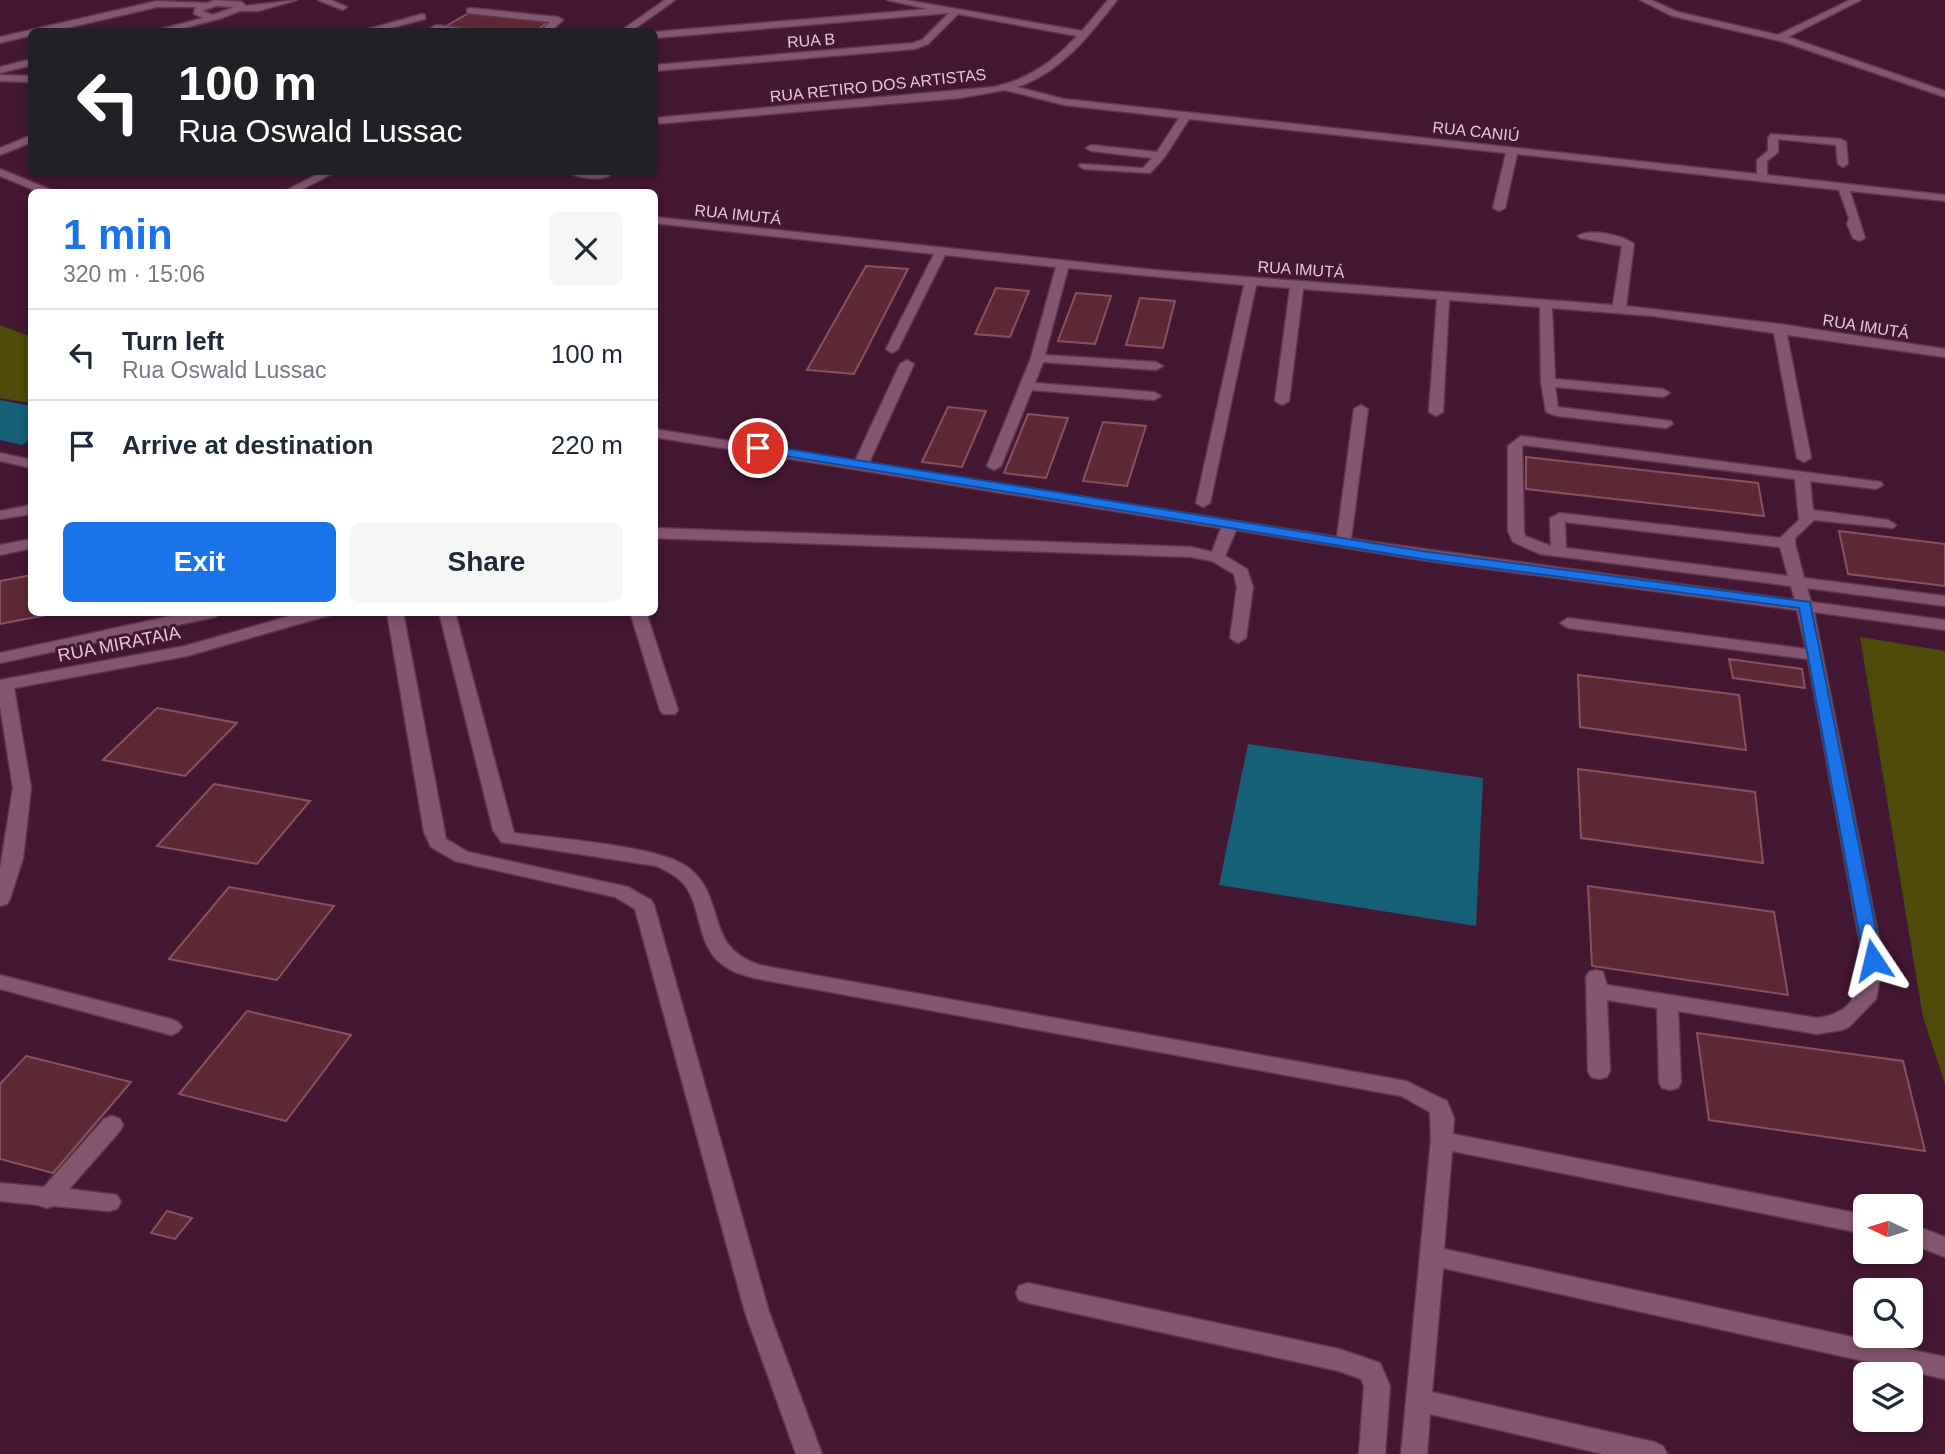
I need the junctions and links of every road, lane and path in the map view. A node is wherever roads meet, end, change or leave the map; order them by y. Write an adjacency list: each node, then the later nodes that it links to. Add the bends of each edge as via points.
1 (293, 0): 10 (street)
2 (322, 0): 9 (street)
3 (671, 0): 25 (street)
4 (891, 0): 13 (street)
5 (1113, 0): 27 (street, RUA RETIRO DOS ARTISTAS)
6 (1644, 0): 29 (street, via 1675,14)
7 (1857, 0): 29 (street)
8 (204, 5): 10 (street, via 237,3); 15 (street, via 157,4); 18 (street, via 197,12)
9 (343, 7)
10 (242, 9): 18 (street)
11 (88, 11): 15 (street)
12 (470, 11): 24 (street, via 558,20)
13 (953, 11): 27 (street); 28 (street); 32 (street, RUA B, via 925,42 915,46)
14 (139, 13): 16 (street)
15 (101, 17): 21 (street)
16 (151, 17)
17 (422, 17): 23 (street)
18 (211, 18): 20 (street)
19 (163, 22): 20 (street)
20 (175, 26): 22 (street)
21 (52, 28)
22 (168, 28)
23 (378, 28)
24 (549, 28)
25 (629, 28)
26 (28, 33): 30 (street)
27 (1083, 34): 36 (street, RUA RETIRO DOS ARTISTAS, via 1039,74)
28 (658, 35)
29 (1779, 38): 37 (street)
30 (0, 40)
31 (28, 63): 33 (street)
32 (658, 68)
33 (0, 70)
34 (0, 78): 35 (street)
35 (28, 79)
36 (1005, 87): 38 (street, RUA CANIÚ, via 1064,102); 39 (street, RUA RETIRO DOS ARTISTAS, via 960,95)
37 (1945, 94)
38 (1186, 115): 42 (street, RUA CANIÚ); 44 (street)
39 (658, 121)
40 (28, 140): 43 (street)
41 (1091, 148): 44 (street)
42 (1513, 151): 49 (street, RUA CANIÚ); 54 (street)
43 (0, 152)
44 (1160, 156): 46 (street, via 1146,171)
45 (1843, 164): 49 (street, via 1840,142 1775,136 1773,152 1762,160)
46 (1084, 166)
47 (0, 172): 51 (street)
48 (324, 175): 52 (street)
49 (1762, 178): 50 (street, RUA CANIÚ)
50 (1843, 187): 53 (street, RUA CANIÚ); 57 (street)
51 (40, 189)
52 (295, 189)
53 (1945, 198)
54 (1499, 208)
55 (658, 220): 58 (street, RUA IMUTÁ)
56 (1584, 236): 64 (street, via 1628,244)
57 (1859, 238)
58 (941, 252): 59 (street, RUA IMUTÁ); 66 (street)
59 (1063, 265): 60 (street, RUA IMUTÁ); 68 (street)
60 (1251, 281): 61 (street, RUA IMUTÁ); 87 (street)
61 (1297, 285): 62 (street, RUA IMUTÁ); 75 (street)
62 (1443, 296): 63 (street, RUA IMUTÁ); 77 (street)
63 (1546, 304): 64 (street, RUA IMUTÁ); 71 (street)
64 (1619, 310): 65 (street, RUA IMUTÁ)
65 (1779, 328): 67 (street, RUA IMUTÁ); 81 (street)
66 (892, 349)
67 (1945, 354)
68 (1038, 358): 70 (street); 72 (street)
69 (907, 364): 83 (street)
70 (1156, 366)
71 (1548, 382): 73 (street); 78 (street, via 1551,410)
72 (1026, 386): 74 (street); 84 (street)
73 (1663, 393)
74 (1154, 396)
75 (1282, 401)
76 (1361, 409): 94 (street)
77 (1436, 412)
78 (1666, 424)
79 (658, 434): 83 (street)
80 (0, 457): 82 (street)
81 (1804, 458)
82 (28, 463)
83 (862, 464): 91 (street)
84 (994, 466)
85 (1802, 477): 86 (street); 89 (street); 98 (street, via 1517,442 1518,540)
86 (1875, 485)
87 (1203, 503)
88 (28, 510): 90 (street)
89 (1806, 514): 92 (street); 95 (street, via 1807,521 1788,536)
90 (0, 515)
91 (1230, 524): 94 (street); 99 (street)
92 (1888, 524)
93 (658, 533): 99 (street, via 1163,549)
94 (1343, 542): 102 (street)
95 (1787, 543): 98 (street, via 1560,517); 101 (street)
96 (28, 544): 97 (street)
97 (0, 550)
98 (1559, 551): 100 (street)
99 (1217, 558): 112 (street, via 1241,572 1245,587)
100 (1738, 575): 101 (street); 102 (street)
101 (1797, 583): 103 (street); 104 (street)
102 (1738, 596): 104 (street)
103 (1945, 601)
104 (1805, 605): 111 (street); 114 (street)
105 (310, 616): 113 (street, RUA MIRATAIA)
106 (396, 616): 136 (street, via 438,843 462,856 621,892 645,905 757,1312)
107 (448, 616): 125 (street, via 502,830 509,838 660,860 679,868 695,883 721,951 734,963 764,973 1406,1088 1439,1107)
108 (639, 616): 117 (street)
109 (180, 617): 113 (street); 115 (street)
110 (1568, 623): 114 (street)
111 (1945, 625)
112 (1238, 638)
113 (187, 651): 116 (street, RUA MIRATAIA)
114 (1816, 655): 120 (street, via 1873,960 1869,994 1842,1023 1817,1026)
115 (0, 657)
116 (3, 685): 118 (street, via 22,788 13,858)
117 (669, 710)
118 (0, 899)
119 (0, 982): 121 (street)
120 (1667, 1003): 122 (street, via 1596,984); 123 (street)
121 (171, 1027)
122 (1599, 1071)
123 (1670, 1082)
124 (111, 1125): 127 (street)
125 (1442, 1140): 129 (street); 132 (street)
126 (0, 1192): 127 (street)
127 (47, 1199): 128 (street)
128 (109, 1202)
129 (1853, 1222)
130 (1923, 1239): 131 (street)
131 (1945, 1247)
132 (1432, 1256): 134 (street); 135 (street)
133 (1028, 1293): 137 (street, via 1339,1360 1371,1371 1377,1386)
134 (1945, 1368)
135 (1419, 1400): 138 (street); 139 (street)
136 (808, 1454)
137 (1372, 1454)
138 (1414, 1454)
139 (1654, 1454)

